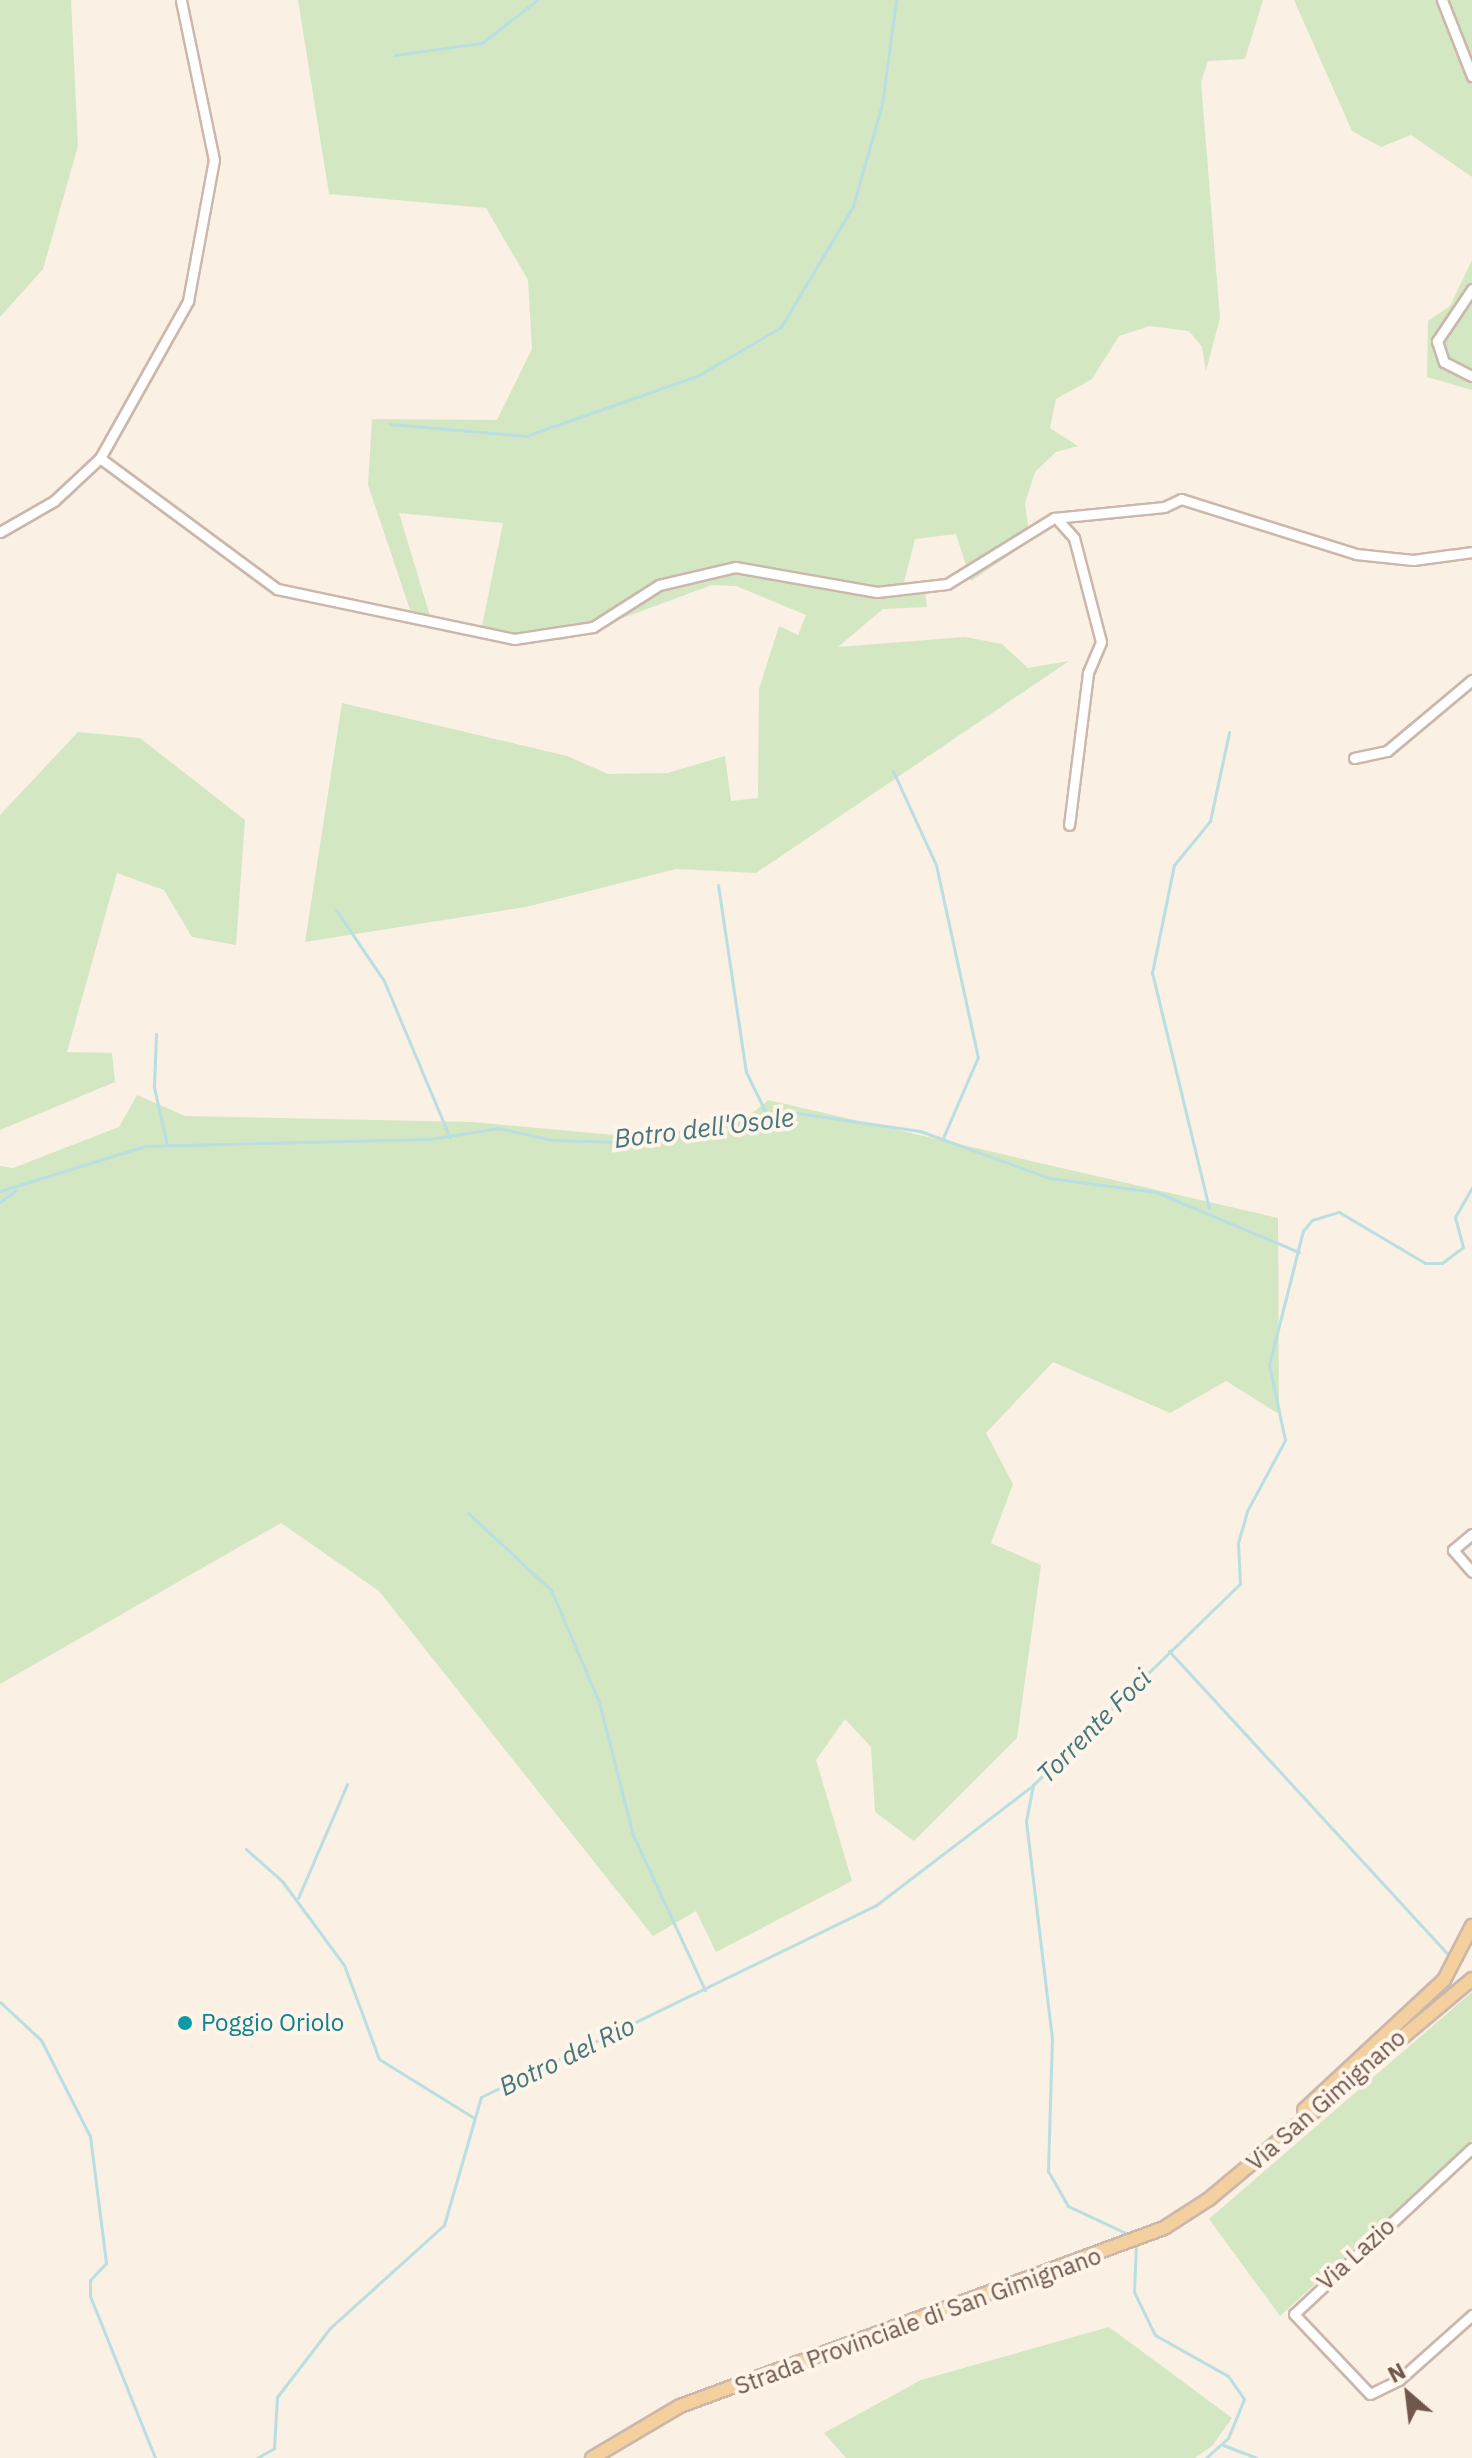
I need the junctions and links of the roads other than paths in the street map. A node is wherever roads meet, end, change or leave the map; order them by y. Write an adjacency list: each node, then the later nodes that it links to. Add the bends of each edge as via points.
1 (181, 0): 6 (street, via 209,123 209,201 188,301)
2 (1442, 0): 3 (street)
3 (1472, 76)
4 (1472, 289): 5 (street, via 1437,341 1444,362)
5 (1472, 376)
6 (100, 458): 7 (street, via 277,589 514,639 593,627 659,585 735,567 877,592 947,584); 8 (street, via 54,501)
7 (1054, 518): 9 (street, via 1181,499 1356,554 1413,560); 12 (street, via 1074,538 1101,642 1088,673)
8 (0, 532)
9 (1472, 552)
10 (1472, 680): 11 (street, via 1387,751)
11 (1354, 758)
12 (1069, 825)
13 (1472, 1534): 14 (street, via 1453,1550)
14 (1472, 1572)
15 (1472, 1926): 16 (main road, Via San Gimignano)
16 (1461, 1952): 17 (main road); 20 (main road, Via San Gimignano, via 1444,1980)
17 (1472, 1971)
18 (1472, 1979): 20 (main road, Via San Gimignano)
19 (1472, 2148): 21 (street, Via Lazio, via 1295,2311 1364,2393 1392,2385)
20 (1239, 2174): 22 (main road, Strada Provinciale di San Gimignano, via 1156,2233 1119,2250 680,2406)
21 (1472, 2315)
22 (592, 2458)

